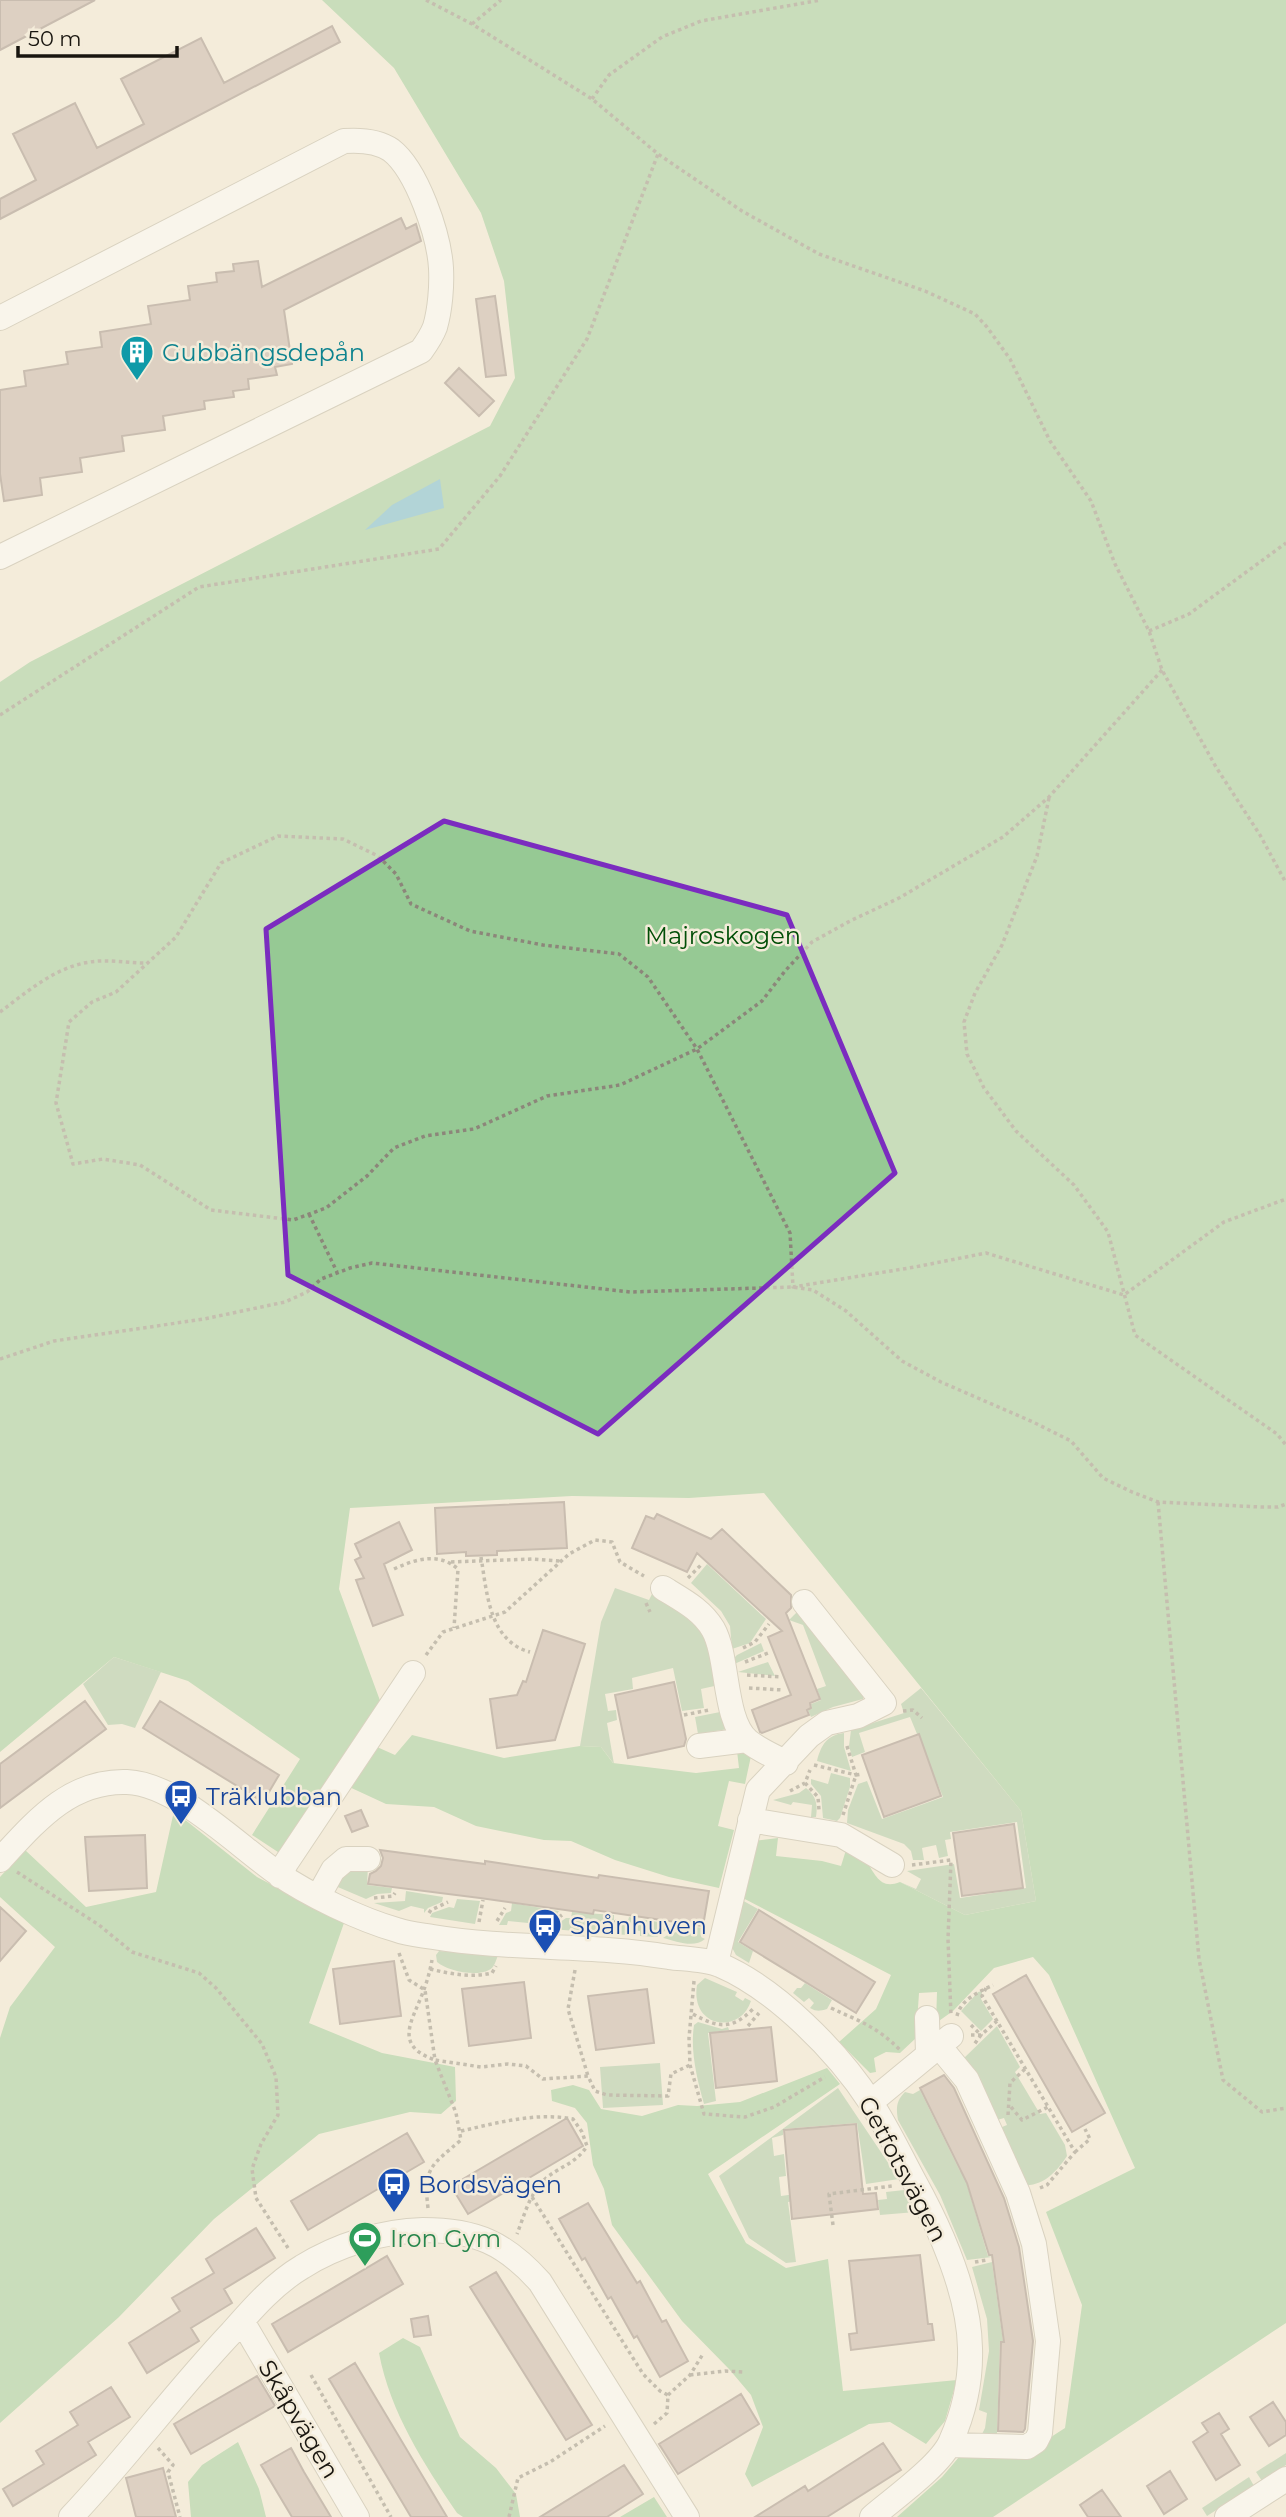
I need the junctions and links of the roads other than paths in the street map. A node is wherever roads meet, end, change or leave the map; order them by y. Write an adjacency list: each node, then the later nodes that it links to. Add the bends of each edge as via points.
1 (0, 318): 2 (street, via 344,141 360,140 389,149 409,168 427,211 441,266 435,329 421,351)
2 (0, 557)
3 (663, 1588): 6 (street, via 697,1609 712,1628 720,1646 728,1699)
4 (804, 1602): 8 (street, via 884,1703 858,1716 827,1723)
5 (413, 1673): 13 (street)
6 (747, 1740): 7 (street); 8 (street)
7 (699, 1746)
8 (786, 1763): 9 (street, via 758,1790)
9 (750, 1820): 12 (street, via 841,1835); 15 (street)
10 (368, 1859): 14 (street, via 346,1859 333,1870)
11 (4, 1863): 13 (street, Getfotsvägen, via 41,1815 62,1799 80,1789 124,1782 177,1798)
12 (902, 1865)
13 (280, 1876): 14 (street, Getfotsvägen)
14 (318, 1897): 15 (street, Getfotsvägen, via 397,1931 431,1928 462,1941 650,1954)
15 (705, 1968): 18 (street, Getfotsvägen, via 749,1980 791,2011)
16 (927, 2018): 17 (street)
17 (935, 2050): 18 (street); 20 (street, via 967,2080 1017,2193 1034,2244 1048,2341 1040,2432 1035,2441 1027,2447)
18 (871, 2102): 20 (street, Getfotsvägen, via 932,2214 964,2306 971,2345 969,2385)
19 (242, 2321): 22 (street); 23 (street, Skåpvägen); 24 (street, via 300,2267 358,2241 432,2230 472,2234 509,2252 540,2282)
20 (950, 2445): 25 (street, Getfotsvägen)
21 (1286, 2479): 26 (street)
22 (80, 2513)
23 (357, 2517)
24 (687, 2517)
25 (872, 2517)
26 (1227, 2517)

